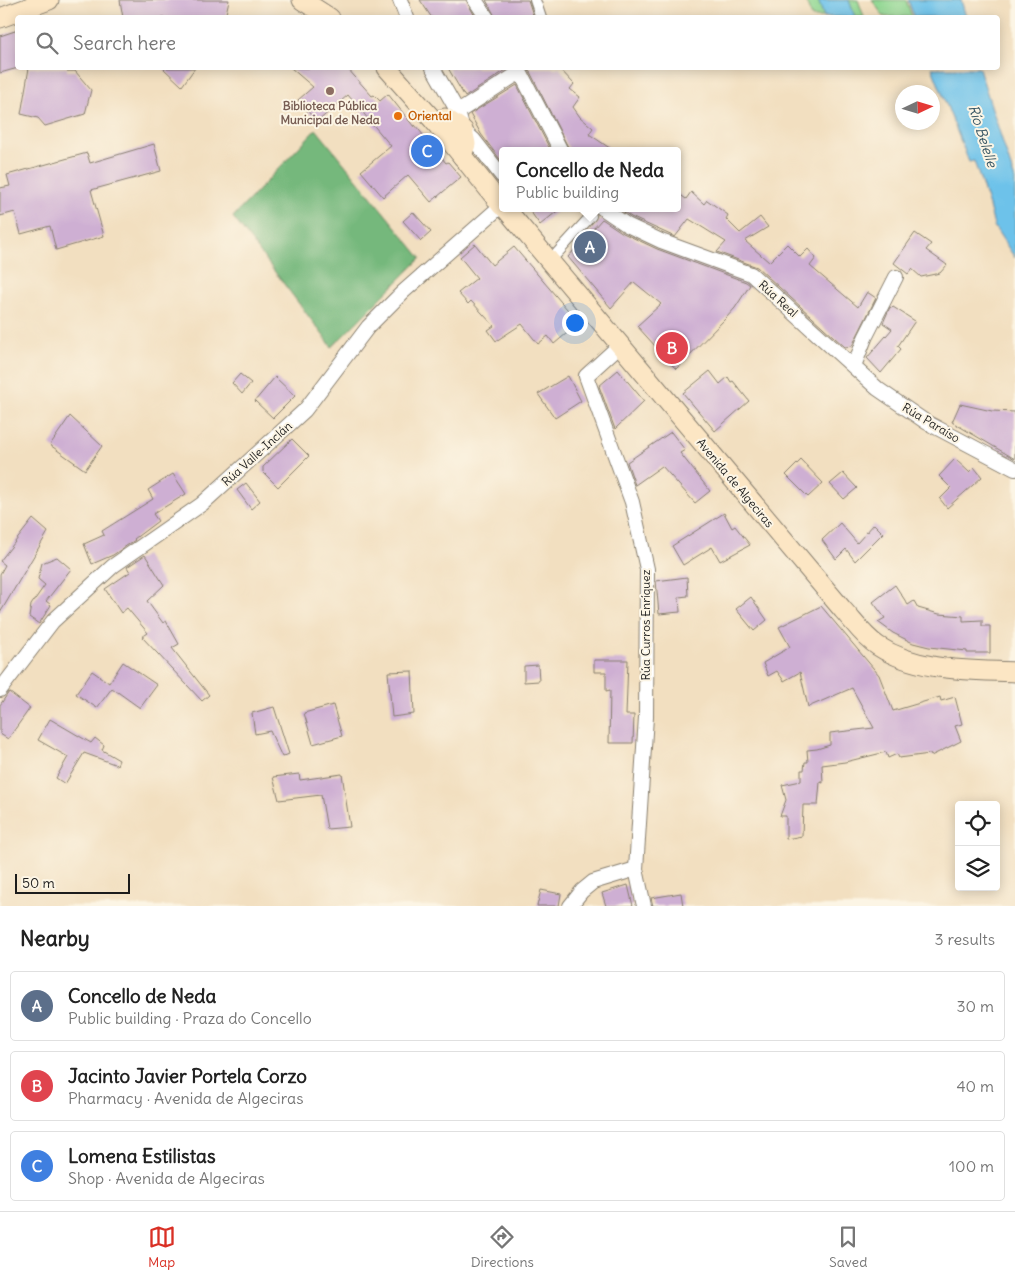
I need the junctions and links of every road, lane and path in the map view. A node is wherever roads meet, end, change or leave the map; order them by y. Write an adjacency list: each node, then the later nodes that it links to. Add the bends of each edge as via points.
1 (302, 0): 6 (main road)
2 (400, 0): 7 (street)
3 (475, 0): 8 (street)
4 (535, 0): 9 (street)
5 (45, 1): 10 (main road)
6 (325, 15)
7 (406, 15)
8 (485, 15)
9 (540, 15)
10 (0, 18)
11 (388, 70): 14 (main road, Avenida de Algeciras, via 434,122)
12 (434, 70): 14 (street)
13 (519, 70): 14 (street); 15 (street)
14 (456, 127): 16 (street, via 474,140); 17 (main road, Avenida de Algeciras, via 462,156)
15 (559, 147)
16 (499, 172)
17 (499, 201)
18 (499, 209): 27 (street, Rúa Valle-Inclán, via 403,292 368,327 305,410 202,504 113,566 53,621)
19 (508, 212): 21 (main road, Avenida de Algeciras)
20 (596, 212): 21 (street); 24 (street, Rúa Real, via 751,274)
21 (549, 262): 23 (main road, Avenida de Algeciras)
22 (896, 277): 24 (street)
23 (620, 345): 26 (main road, Avenida de Algeciras, via 876,645 893,655 936,667); 28 (street, Rúa Curros Enríquez, via 586,376 632,502 647,569 646,717)
24 (854, 366): 25 (street, Rúa Paraíso, via 878,389 926,422)
25 (1015, 470)
26 (1015, 672)
27 (0, 690)
28 (636, 869): 29 (street, via 593,882); 30 (street)
29 (570, 906)
30 (644, 906)

